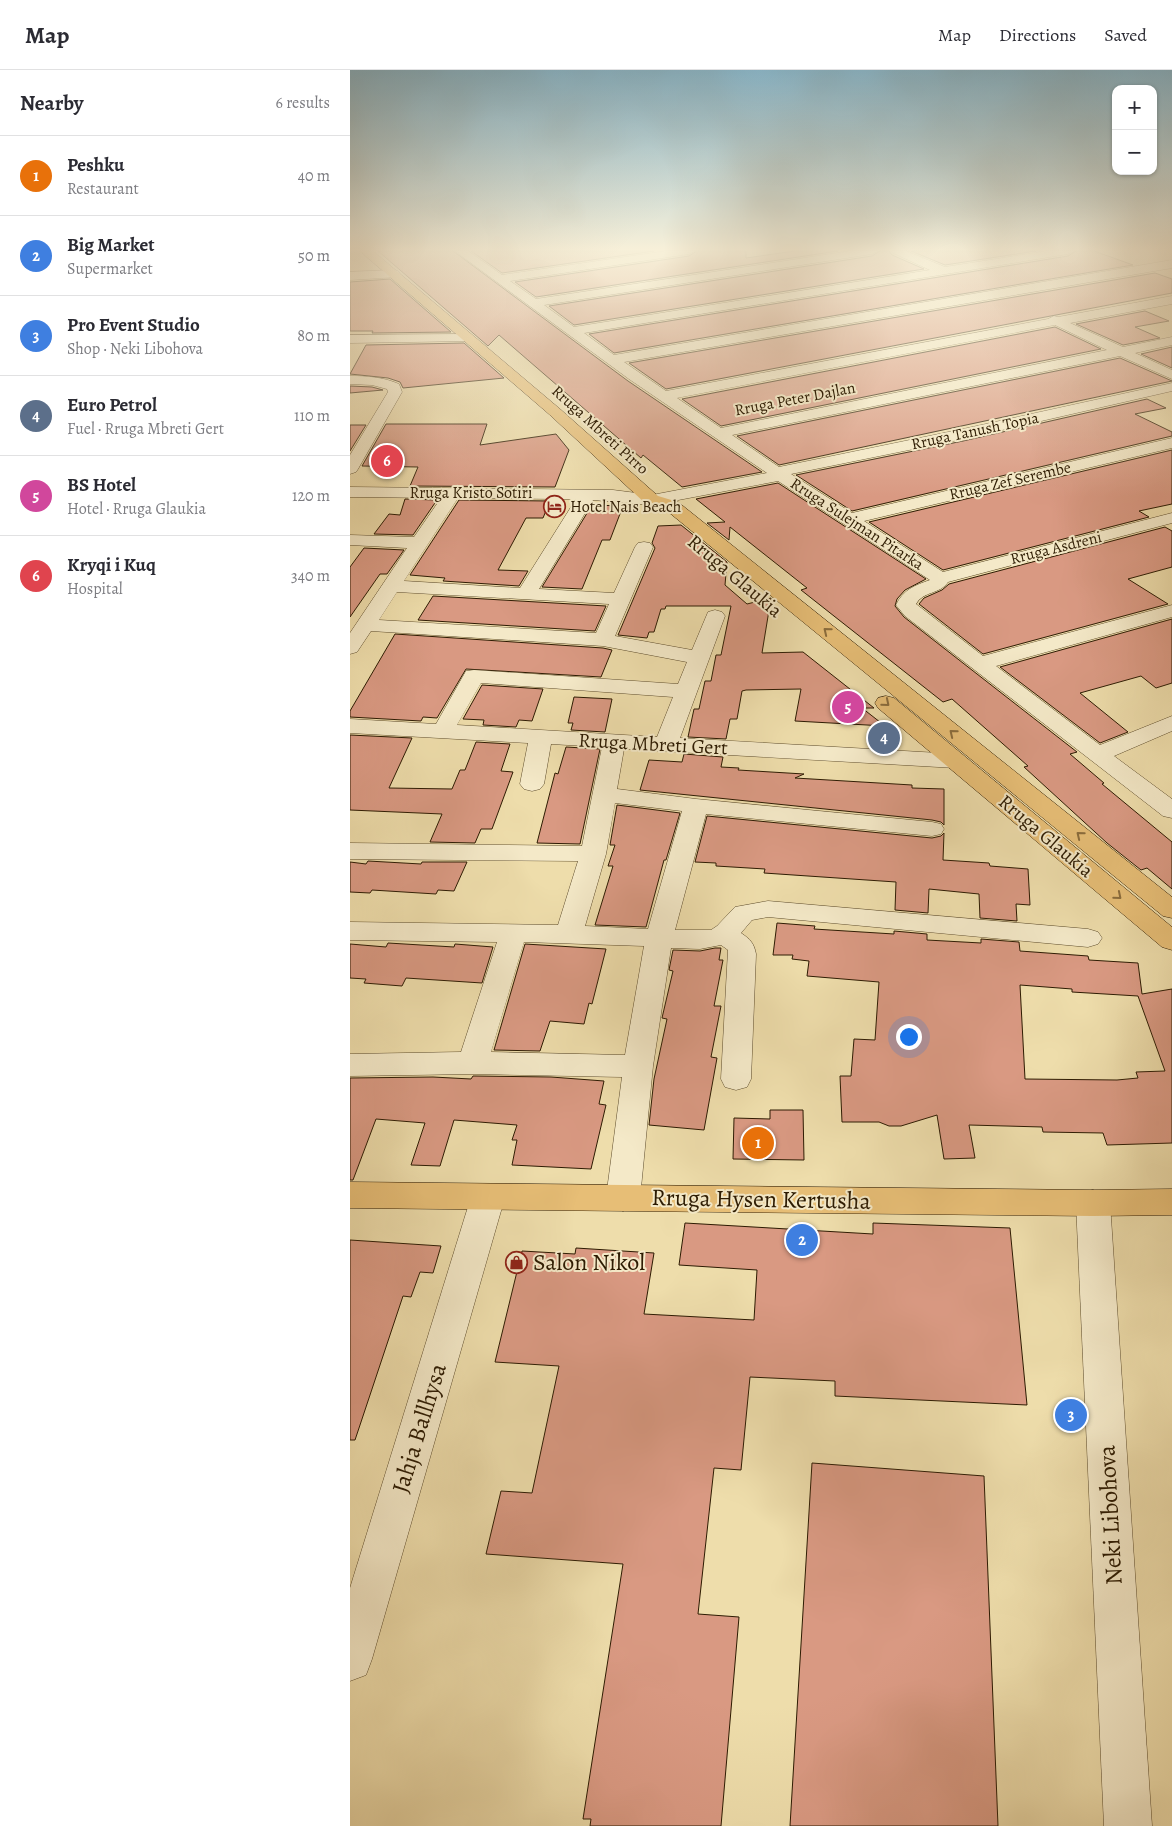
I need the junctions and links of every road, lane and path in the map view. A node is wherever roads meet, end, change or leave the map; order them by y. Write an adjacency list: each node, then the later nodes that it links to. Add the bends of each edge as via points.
1 (460, 333): 6 (main road, Rruga Mbreti Pirro)
2 (584, 333): 10 (street, Rruga Sulejman Pitarka)
3 (773, 333): 10 (street)
4 (999, 333): 18 (street)
5 (1080, 333): 9 (street)
6 (466, 338): 8 (street); 26 (main road, Rruga Mbreti Pirro, via 555,412)
7 (1172, 341): 9 (street, Rruga Peter Dajlan)
8 (356, 343)
9 (1120, 352): 12 (street); 19 (street, Rruga Peter Dajlan)
10 (612, 360): 15 (street, Rruga Sulejman Pitarka)
11 (1172, 362): 12 (street)
12 (1152, 366): 14 (street)
13 (654, 373): 15 (street)
14 (1172, 375)
15 (634, 376): 18 (street, Rruga Sulejman Pitarka)
16 (350, 380): 21 (street, via 385,383 394,387 395,392)
17 (1172, 387): 22 (street, Rruga Tanush Topia)
18 (664, 396): 19 (street, Rruga Sulejman Pitarka)
19 (718, 432): 22 (street, Rruga Sulejman Pitarka)
20 (1172, 443): 28 (street, Rruga Zef Serembe)
21 (350, 469)
22 (779, 474): 26 (street, Rruga Tanush Topia); 28 (street, Rruga Sulejman Pitarka)
23 (350, 492): 24 (street, Rruga Kristo Sotiri)
24 (452, 494): 25 (street, Rruga Kristo Sotiri); 30 (street)
25 (586, 495): 26 (street, Rruga Kristo Sotiri); 34 (street)
26 (652, 500): 51 (main road, Rruga Glaukia, one-way to 51, via 655,509); 59 (main road, Rruga Glaukia, one-way to 26, via 672,506)
27 (1172, 518): 32 (street, Rruga Asdreni)
28 (849, 519): 32 (street, Rruga Sulejman Pitarka)
29 (350, 540): 30 (street)
30 (419, 543): 33 (street)
31 (644, 547): 35 (street)
32 (940, 578): 42 (street, Rruga Sulejman Pitarka, via 938,583 918,590 908,599 906,606)
33 (390, 586): 34 (street); 38 (street)
34 (527, 592): 35 (street)
35 (621, 599): 39 (street)
36 (1172, 611): 42 (street)
37 (715, 616): 41 (street)
38 (365, 625): 39 (street); 40 (street)
39 (603, 640): 41 (street)
40 (350, 648)
41 (699, 658): 43 (street)
42 (980, 664): 50 (street, Rruga Sulejman Pitarka)
43 (686, 691): 46 (street, via 474,676); 49 (street)
44 (1172, 723): 50 (street)
45 (350, 726): 46 (street, Rruga Mbreti Gert)
46 (443, 731): 47 (street, Rruga Mbreti Gert)
47 (541, 737): 48 (street, Rruga Mbreti Gert); 52 (street)
48 (614, 742): 49 (street, Rruga Mbreti Gert); 53 (street)
49 (666, 744): 51 (street, Rruga Mbreti Gert)
50 (1099, 754): 55 (street, Rruga Sulejman Pitarka)
51 (956, 761): 66 (main road, Rruga Glaukia, one-way to 66)
52 (532, 784)
53 (604, 794): 54 (street); 58 (street)
54 (696, 806): 56 (street); 65 (street)
55 (1172, 810)
56 (932, 829)
57 (350, 851): 58 (street)
58 (593, 854): 62 (street)
59 (1172, 910)
60 (350, 932): 61 (street)
61 (513, 934): 62 (street); 67 (street)
62 (569, 934): 65 (street)
63 (725, 935): 64 (street, via 744,913 768,909); 65 (street, via 700,940); 70 (street, via 741,946 742,954)
64 (1088, 938)
65 (659, 939): 69 (street)
66 (1172, 941)
67 (474, 1063): 68 (street); 69 (street)
68 (350, 1064)
69 (638, 1066): 73 (street)
70 (736, 1078)
71 (350, 1195): 72 (main road, Rruga Hysen Kertusha)
72 (488, 1197): 73 (main road, Rruga Hysen Kertusha); 76 (street, Jahja Ballhysa)
73 (622, 1198): 75 (main road, Rruga Hysen Kertusha)
74 (1172, 1202): 75 (main road, Rruga Hysen Kertusha)
75 (1093, 1203): 77 (street, Neki Libohova)
76 (350, 1659)
77 (1128, 1826)

